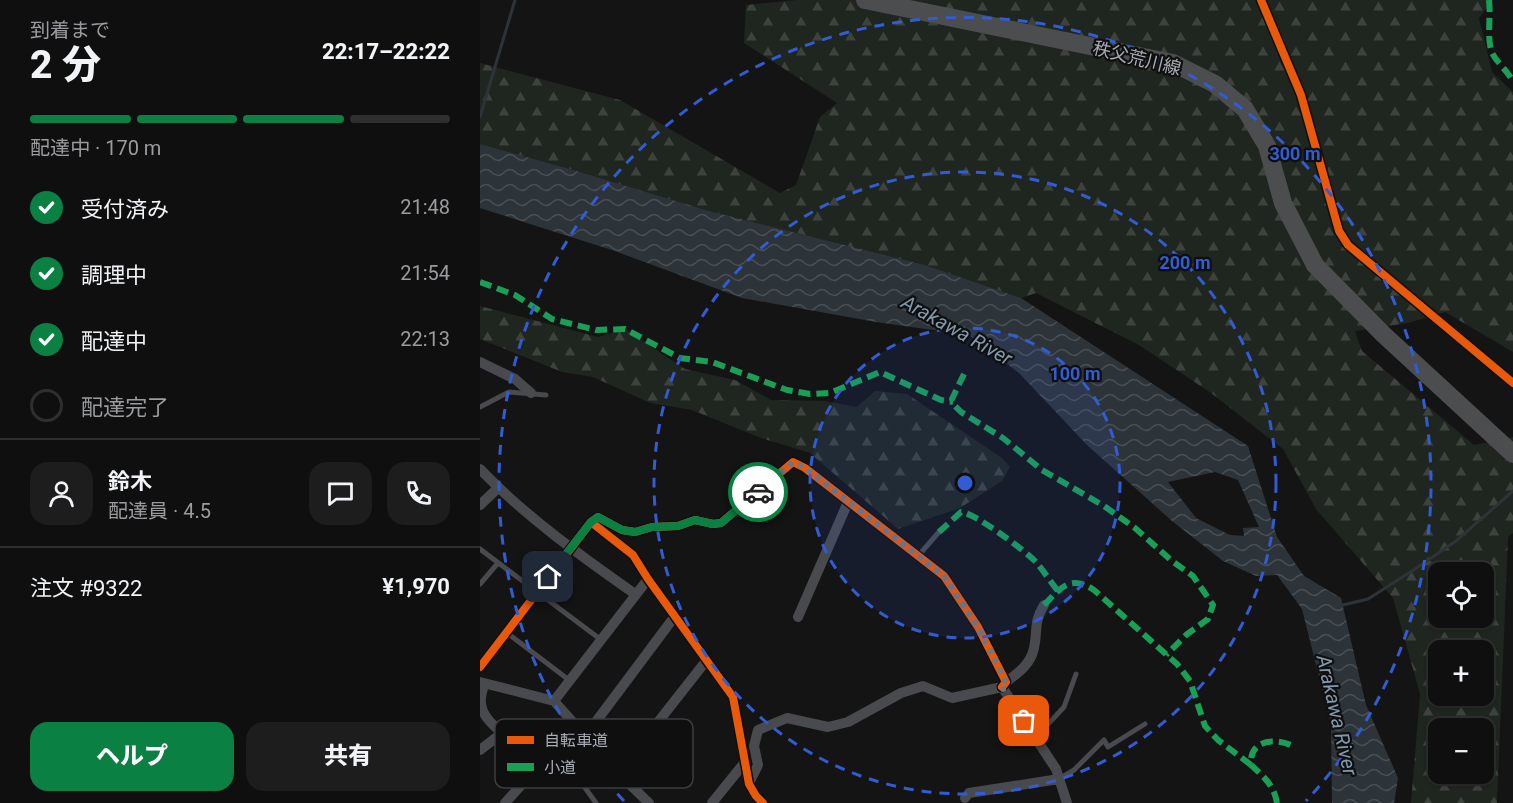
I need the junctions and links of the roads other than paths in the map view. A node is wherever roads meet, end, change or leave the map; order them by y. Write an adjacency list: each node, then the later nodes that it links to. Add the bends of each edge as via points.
1 (865, 0): 8 (main road, 秩父荒川線, via 1173,63 1215,84 1245,110 1267,146 1283,203 1315,265)
2 (1261, 0): 4 (street, via 1301,95 1339,231 1348,245)
3 (480, 362): 5 (street, via 515,379)
4 (1513, 382)
5 (531, 393): 6 (lane); 7 (lane, via 509,392)
6 (546, 395)
7 (480, 407)
8 (1513, 454)
9 (480, 469): 10 (street)
10 (498, 488): 12 (street); 15 (street)
11 (848, 502): 13 (street, via 793,462 721,523 695,520 635,532 622,530 598,517); 17 (street); 25 (street)
12 (480, 505)
13 (591, 522): 15 (street); 19 (street, via 633,555)
14 (939, 532): 17 (lane)
15 (571, 548): 21 (street); 22 (street)
16 (480, 549): 18 (lane)
17 (918, 556): 33 (street, via 944,576 978,627)
18 (498, 563): 20 (lane); 21 (lane)
19 (648, 579): 22 (street); 24 (street)
20 (480, 584)
21 (536, 591): 26 (street); 27 (lane)
22 (635, 594): 27 (street)
23 (1044, 605): 33 (street, via 1027,664)
24 (675, 616): 28 (street); 38 (street)
25 (798, 617)
26 (506, 632): 29 (street); 31 (lane)
27 (600, 639): 31 (street)
28 (706, 661): 39 (street); 45 (street, via 733,697)
29 (480, 667)
30 (1076, 674): 43 (lane, via 1064,707)
31 (569, 680): 34 (street)
32 (482, 683): 34 (street); 35 (street)
33 (1004, 685): 43 (street); 47 (street, via 952,698 923,686 901,693 849,722 828,727 786,718 758,730 754,746 758,765)
34 (554, 701): 37 (street)
35 (480, 704)
36 (480, 704): 41 (street)
37 (571, 719)
38 (598, 719)
39 (660, 719)
40 (1145, 724): 46 (lane, via 1108,747 1104,740 1074,770)
41 (495, 726)
42 (495, 738): 44 (street)
43 (1035, 738): 46 (street)
44 (480, 750)
45 (746, 762): 47 (street); 55 (street)
46 (1059, 779): 51 (street, via 969,793); 57 (street)
47 (749, 784): 56 (street)
48 (519, 788): 52 (street)
49 (585, 788): 53 (lane)
50 (634, 788): 54 (street)
51 (965, 798)
52 (505, 803)
53 (596, 803)
54 (649, 803)
55 (712, 803)
56 (763, 803)
57 (1067, 803)

